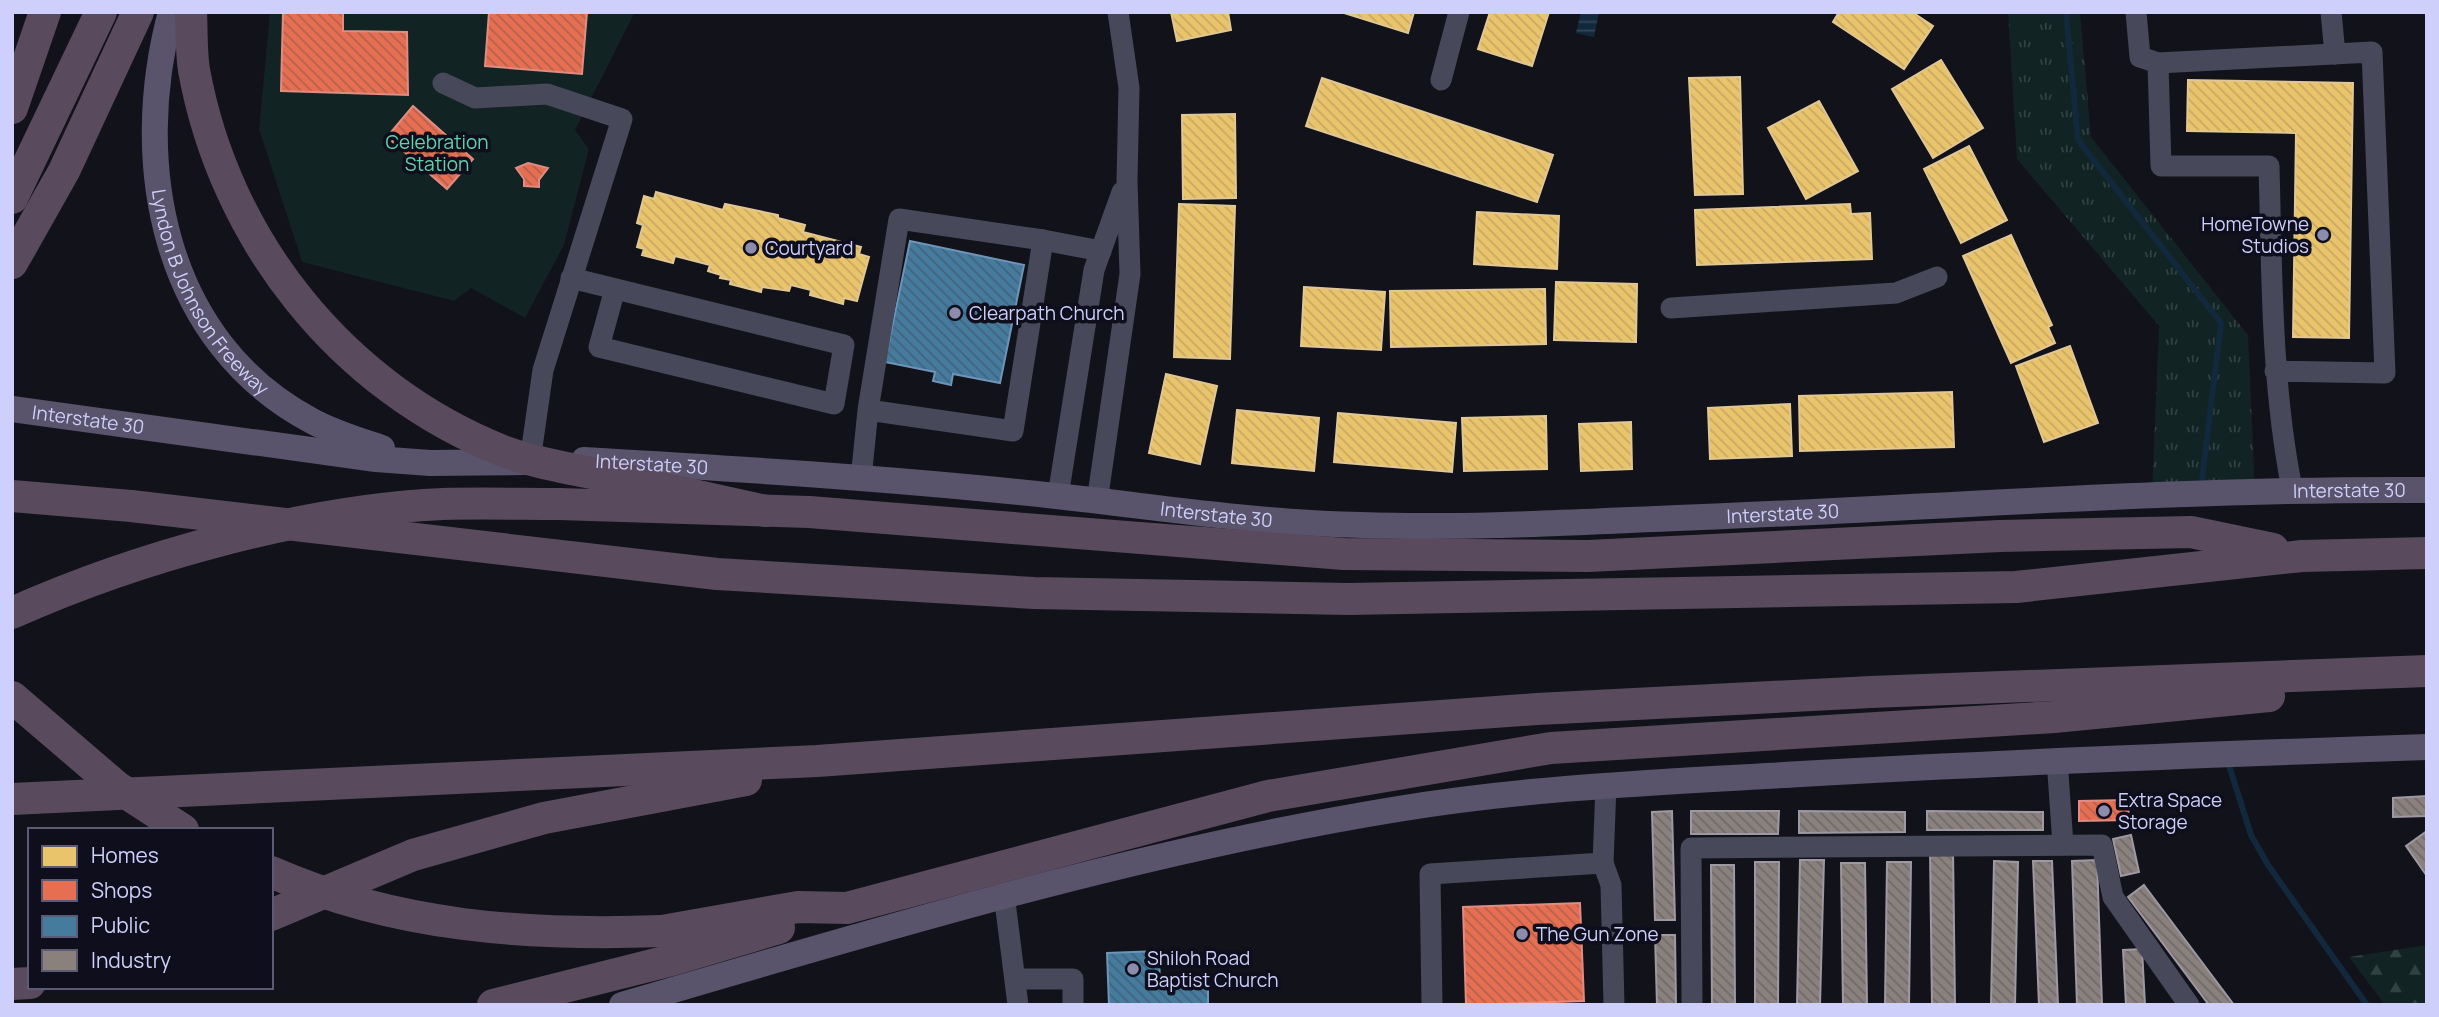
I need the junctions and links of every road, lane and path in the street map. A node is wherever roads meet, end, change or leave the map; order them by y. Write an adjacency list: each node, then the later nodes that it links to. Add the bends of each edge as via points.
1 (46, 12): 14 (highway)
2 (101, 12): 16 (highway)
3 (138, 12): 19 (highway, via 64,171)
4 (171, 12): 28 (main road, Lyndon B Johnson Freeway, via 156,86 154,130 163,215 186,290 208,327 273,395 312,421 351,438)
5 (191, 12): 35 (highway, bridge, via 194,70 219,161 246,224 282,280 327,334 373,376 434,418 505,452)
6 (1118, 12): 15 (street, via 1129,88)
7 (1459, 12): 12 (street)
8 (2136, 12): 11 (street, via 2140,57)
9 (2331, 12): 10 (street)
10 (2335, 54): 11 (street); 24 (street, via 2372,52 2385,373)
11 (2158, 63): 24 (street, via 2161,166 2269,166)
12 (1441, 80)
13 (443, 83): 21 (street, via 475,98 547,94 622,119)
14 (12, 108)
15 (1127, 181): 18 (street); 34 (street, via 1129,274)
16 (12, 198)
17 (1043, 240): 18 (street); 26 (street, via 899,219); 26 (street, via 1013,431)
18 (1101, 250): 33 (street)
19 (12, 263)
20 (1937, 277): 23 (street, via 1896,293)
21 (571, 278): 22 (street); 27 (street, via 543,370)
22 (615, 289): 22 (street, via 844,345 834,404 599,347)
23 (1671, 308)
24 (2275, 371): 30 (street)
25 (12, 408): 28 (main road, Interstate 30, via 263,445)
26 (868, 410): 29 (street)
27 (530, 461): 28 (main road, Interstate 30); 29 (main road, Interstate 30, via 586,460)
28 (430, 463)
29 (861, 479): 33 (main road, Interstate 30)
30 (2292, 489): 31 (main road, Interstate 30); 34 (main road, Interstate 30, via 1463,526 1204,515)
31 (2427, 490)
32 (12, 496): 37 (highway, via 717,574 1034,593 1348,599 2016,587)
33 (1058, 496): 34 (main road, Interstate 30)
34 (1097, 502)
35 (766, 511): 37 (highway, via 1344,554 1588,556 2000,536 2191,532); 38 (highway, bridge, via 440,504 357,514 278,525 110,575)
36 (2427, 554): 37 (highway)
37 (2302, 556)
38 (12, 613)
39 (2427, 671): 43 (highway, via 1537,709)
40 (2427, 676): 52 (highway, via 2179,707 1551,748 1268,796)
41 (12, 697): 47 (highway, bridge, via 117,787)
42 (2427, 747): 44 (main road)
43 (861, 758): 46 (highway); 53 (highway, via 544,818 413,855)
44 (2057, 759): 45 (main road); 48 (street)
45 (1606, 785): 49 (street); 51 (main road, via 1397,809 1218,844)
46 (12, 799)
47 (180, 828)
48 (2063, 845): 61 (street, via 1691,848); 62 (street, via 2102,845 2113,897)
49 (1603, 863): 59 (street, via 1430,874); 60 (street, via 1611,885)
50 (273, 873): 52 (highway, bridge, via 417,918 478,928 559,933 662,931 798,907)
51 (1004, 894): 54 (street); 56 (main road)
52 (847, 908): 55 (highway, via 672,960)
53 (273, 914)
54 (1017, 979): 57 (street); 58 (street, via 1073,979)
55 (493, 1005)
56 (622, 1005)
57 (1018, 1005)
58 (1073, 1005)
59 (1432, 1005)
60 (1614, 1005)
61 (1692, 1005)
62 (2189, 1005)

